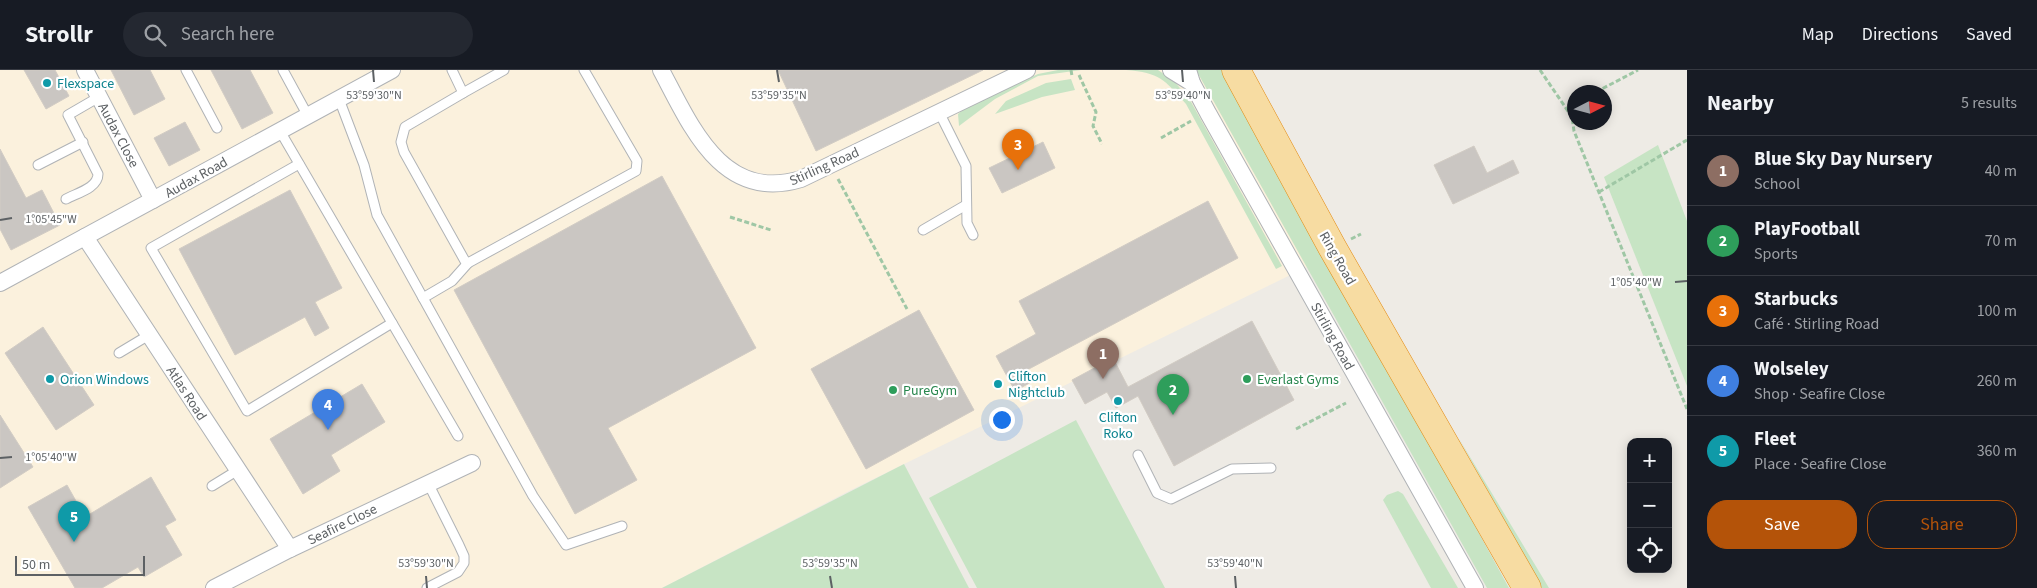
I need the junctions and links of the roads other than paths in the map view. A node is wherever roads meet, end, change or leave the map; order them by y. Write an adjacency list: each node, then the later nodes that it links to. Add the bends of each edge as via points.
1 (85, 70): 14 (street, Audax Close)
2 (186, 70): 18 (lane)
3 (282, 70): 17 (lane)
4 (392, 70): 15 (street, Audax Road)
5 (452, 70): 13 (lane)
6 (504, 70): 13 (lane)
7 (584, 70): 29 (lane, via 637,161 636,170)
8 (661, 70): 16 (street, Stirling Road, via 692,128 714,158 737,175 763,184 800,180)
9 (1027, 70): 16 (street, Stirling Road)
10 (1171, 70): 12 (street, Stirling Road)
11 (1236, 70): 47 (highway, Ring Road, via 1332,247)
12 (1190, 76): 46 (street, Stirling Road)
13 (463, 92): 29 (lane, via 405,127 401,142)
14 (99, 97): 20 (lane, via 68,115); 24 (street, Audax Close)
15 (339, 99): 17 (street, Audax Road); 31 (lane, via 364,165 377,215)
16 (939, 112): 25 (lane, via 966,166)
17 (308, 116): 19 (street, Audax Road)
18 (217, 128)
19 (280, 131): 21 (lane); 24 (street, Audax Road)
20 (83, 142): 22 (lane); 23 (lane, via 98,178 96,183)
21 (299, 164): 32 (lane); 32 (lane, via 151,248 247,411)
22 (38, 165)
23 (66, 199)
24 (153, 200): 28 (street, Audax Road)
25 (966, 205): 26 (lane); 27 (lane, via 967,223)
26 (923, 230)
27 (973, 235)
28 (84, 237): 30 (street, Audax Road); 33 (street, Atlas Road)
29 (468, 263): 31 (lane, via 452,281)
30 (0, 283)
31 (423, 298): 42 (lane, via 533,496 566,545)
32 (392, 323): 35 (lane)
33 (149, 335): 34 (lane); 39 (street, Atlas Road)
34 (119, 353)
35 (458, 436)
36 (1138, 455): 38 (lane, via 1157,493 1171,499 1232,469)
37 (472, 462): 40 (street, Seafire Close)
38 (1272, 468)
39 (238, 470): 41 (lane); 43 (street, Atlas Road)
40 (428, 483): 43 (street, Seafire Close); 45 (lane, via 464,556 464,563 458,572)
41 (212, 486)
42 (622, 526)
43 (290, 549): 44 (street, Seafire Close)
44 (214, 588)
45 (427, 588)
46 (1474, 588)
47 (1527, 588)

